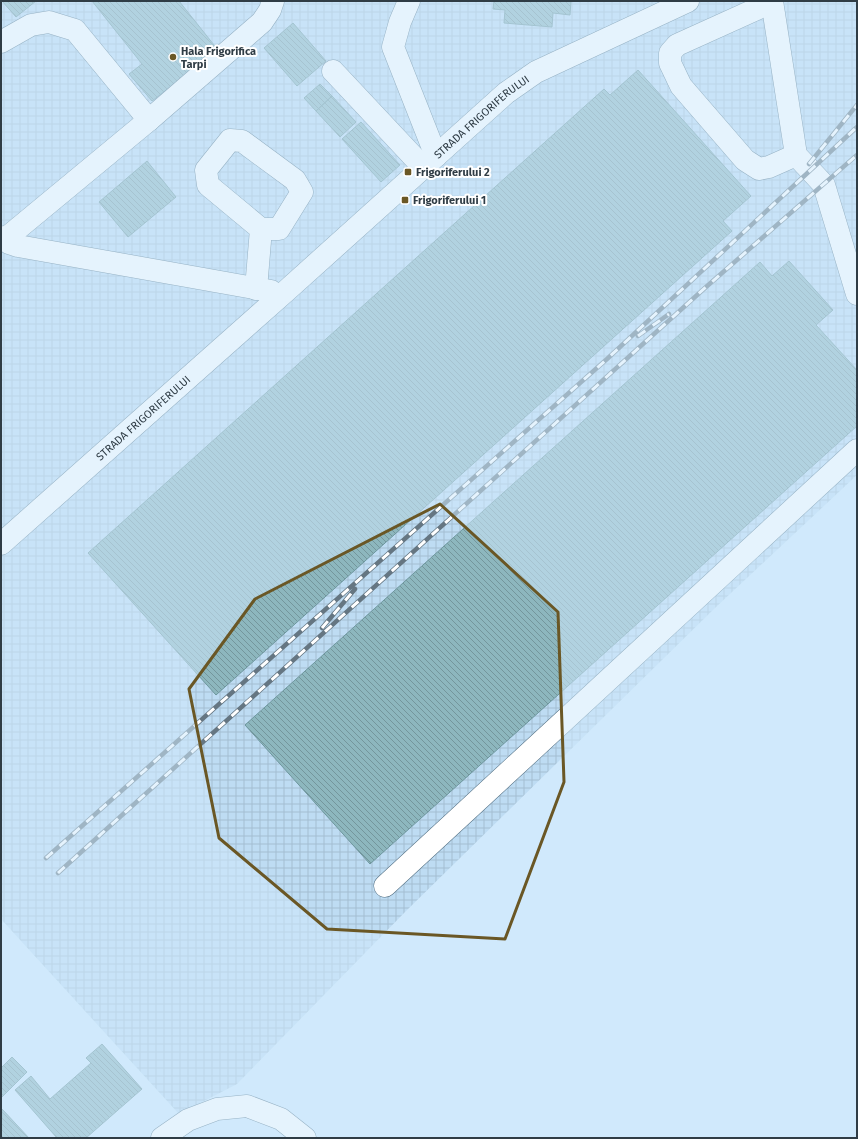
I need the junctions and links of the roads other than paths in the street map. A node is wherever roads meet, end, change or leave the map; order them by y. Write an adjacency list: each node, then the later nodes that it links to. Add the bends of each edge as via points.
1 (273, 1): 7 (street, via 262,22)
2 (409, 1): 9 (street, via 393,47)
3 (688, 1): 9 (street, STRADA FRIGORIFERULUI, via 536,72 520,82)
4 (772, 2): 8 (street); 8 (street, via 677,44 670,53 670,63 681,86 745,160 759,169)
5 (1, 42): 7 (street, via 31,25 49,22 75,30)
6 (333, 71): 9 (street)
7 (149, 120): 11 (street)
8 (796, 155): 14 (street, via 824,185)
9 (429, 161): 13 (street, STRADA FRIGORIFERULUI)
10 (261, 229): 10 (street, via 279,229 302,192 295,180 242,141 230,140 206,170 208,185); 12 (street)
11 (3, 239): 12 (street, via 18,246)
12 (256, 289): 13 (street)
13 (286, 291): 16 (street, STRADA FRIGORIFERULUI)
14 (857, 294)
15 (857, 450): 17 (street)
16 (1, 544)
17 (386, 886)
18 (162, 1138): 19 (street, via 188,1120 217,1109 246,1106 281,1119)
19 (305, 1138)

